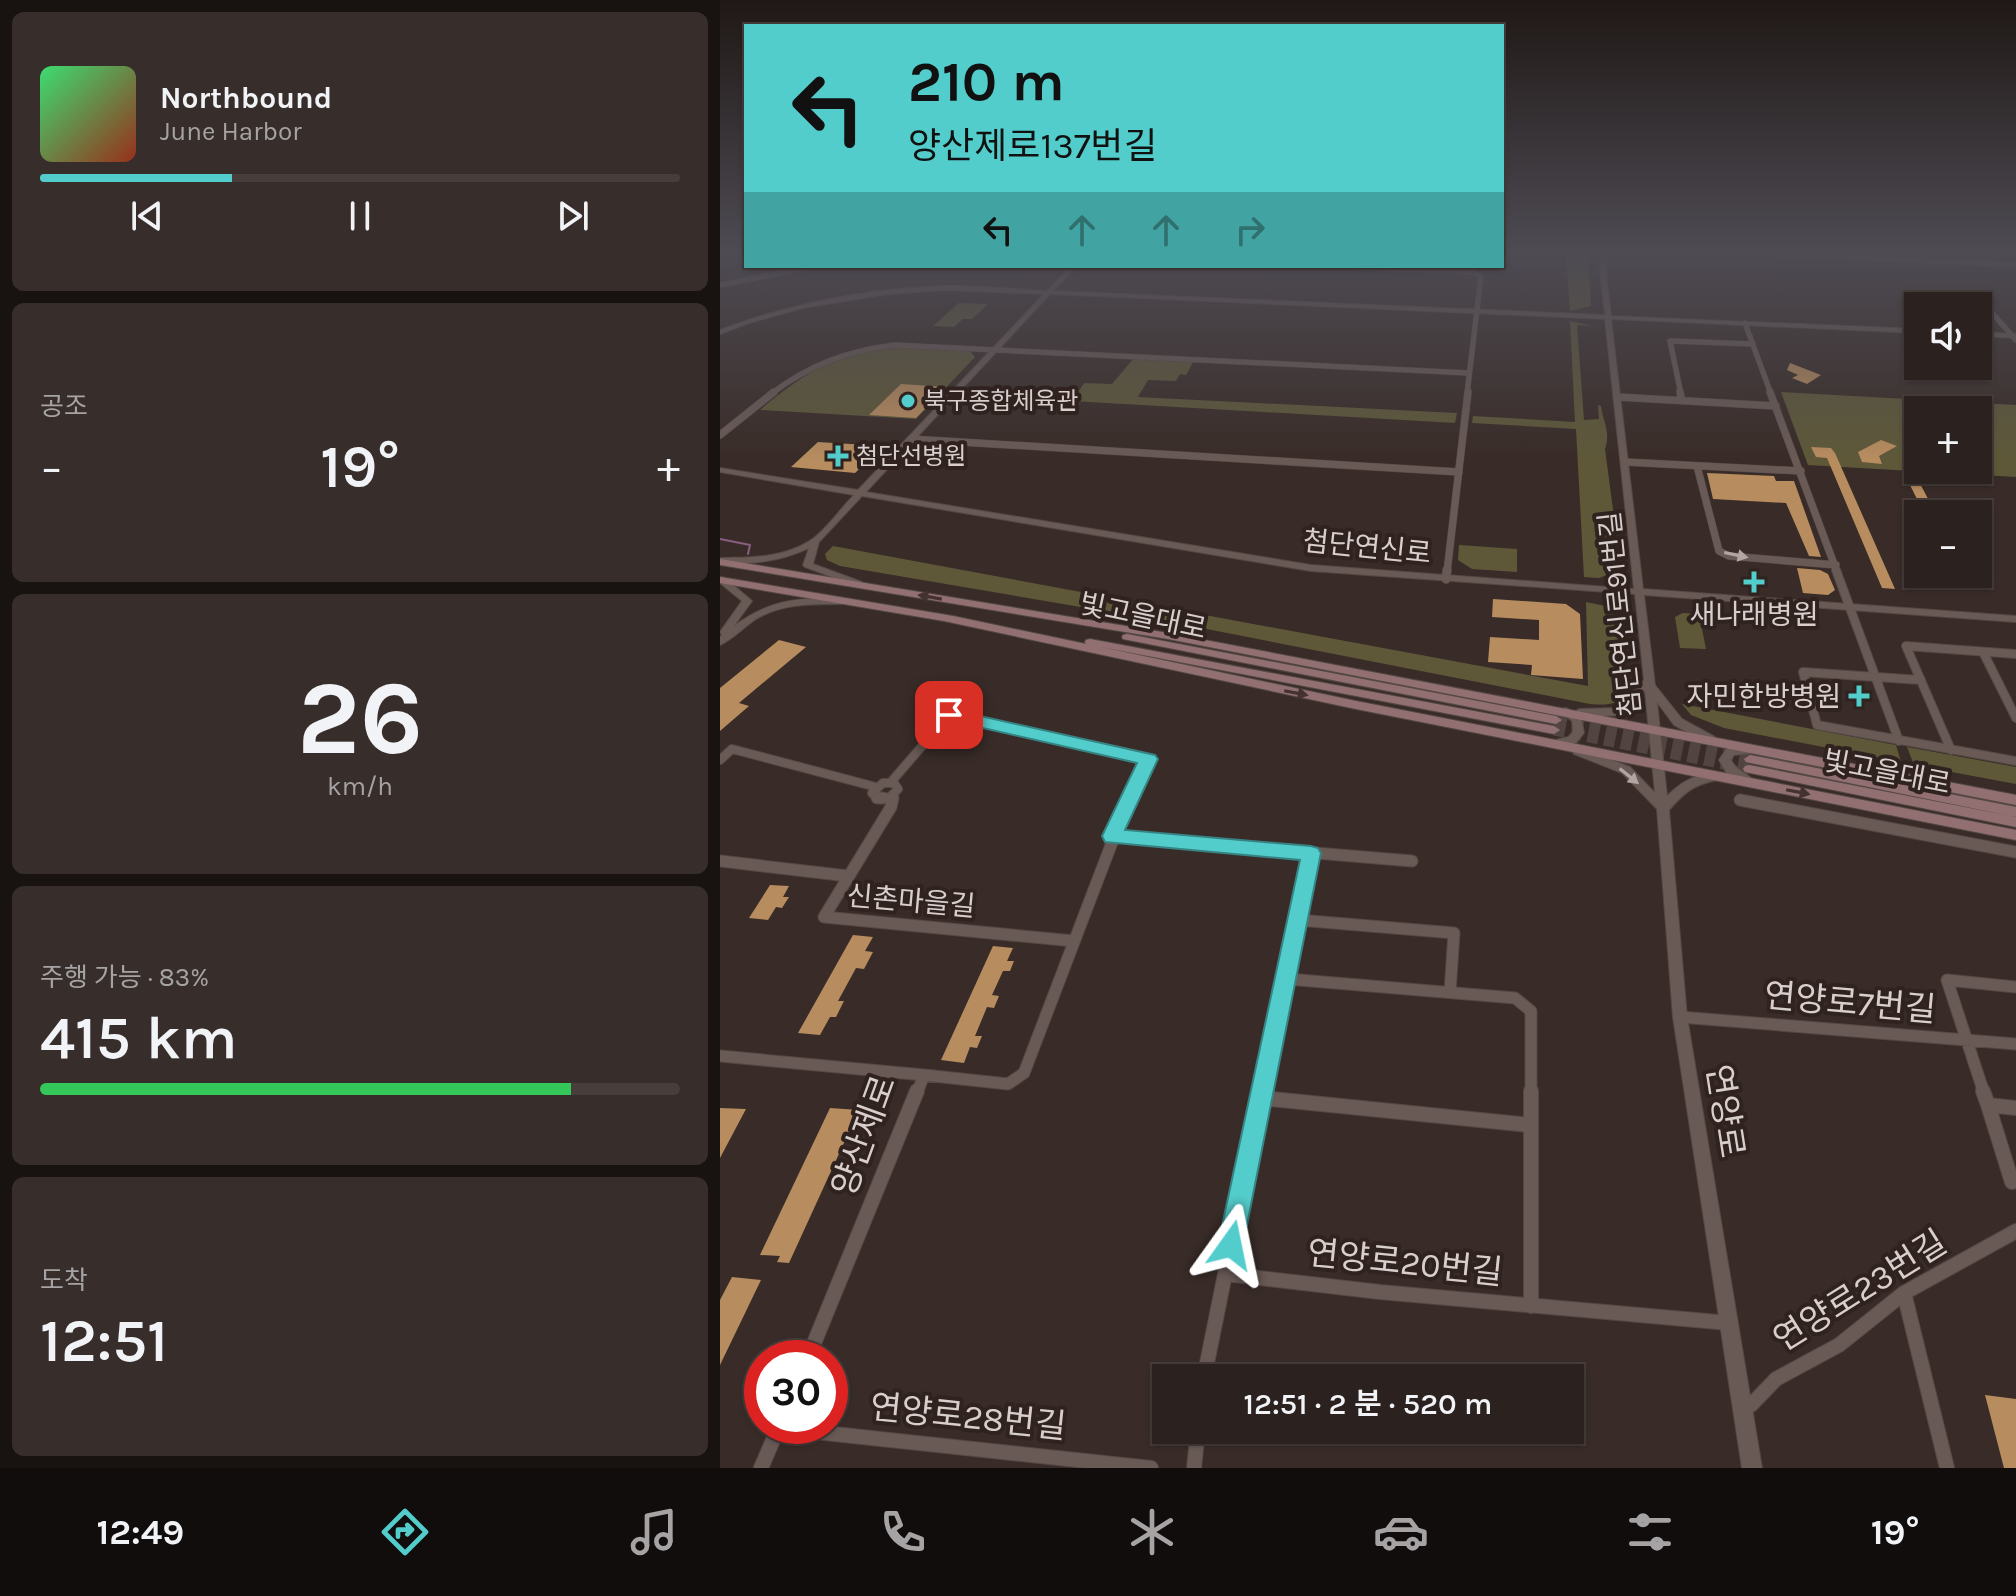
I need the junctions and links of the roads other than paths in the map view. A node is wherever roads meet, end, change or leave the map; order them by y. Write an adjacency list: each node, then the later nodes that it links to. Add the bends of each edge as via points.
1 (751, 323): 8 (street)
2 (1021, 323): 12 (street)
3 (1475, 323): 13 (street)
4 (1609, 323): 14 (street, 첨단연신로91번길)
5 (1734, 323): 6 (street)
6 (1745, 323): 7 (street); 11 (street)
7 (1904, 330)
8 (720, 332)
9 (1992, 335): 10 (street)
10 (2015, 337)
11 (1753, 344): 15 (street, via 1670,341); 16 (street)
12 (997, 348): 13 (street); 17 (street, via 906,344 845,353 796,373); 18 (street)
13 (1469, 373): 23 (street)
14 (1618, 397): 15 (street); 19 (street, 첨단연신로91번길)
15 (1682, 401): 16 (street)
16 (1776, 406): 22 (street)
17 (720, 435)
18 (911, 439): 23 (street); 24 (street)
19 (1625, 462): 20 (street); 31 (street, 첨단연신로91번길)
20 (1697, 466): 22 (street); 27 (street, one-way to 27, via 1719,551)
21 (720, 470): 24 (street, 첨단연신로)
22 (1801, 471): 27 (street)
23 (1459, 472): 28 (street)
24 (859, 495): 25 (street); 28 (street, 첨단연신로, via 1311,568)
25 (815, 541): 26 (street, via 770,561); 30 (street, via 808,565)
26 (720, 562): 30 (main road)
27 (1836, 565): 33 (street)
28 (1446, 579): 31 (street, 첨단연신로)
29 (721, 580): 32 (main road, 빛고을대로); 36 (street, via 747,601)
30 (865, 586): 43 (main road, one-way to 30, via 1168,636)
31 (1640, 593): 33 (street, 첨단연신로); 41 (street, 첨단연신로91번길)
32 (850, 601): 34 (main road, 빛고을대로); 36 (street, via 785,602 751,616)
33 (1851, 608): 35 (street, 첨단연신로); 39 (street)
34 (946, 618): 43 (main road, 빛고을대로); 46 (main road, one-way to 46)
35 (2016, 619)
36 (720, 640)
37 (1983, 652): 38 (street); 40 (street, via 1906,646); 42 (street)
38 (2016, 654)
39 (1874, 676): 40 (street); 45 (street); 45 (street, via 1803,672 1817,725)
40 (1921, 680): 48 (street)
41 (1647, 682): 43 (street, via 1621,712); 44 (street, 첨단연신로91번길); 47 (street, via 1678,722)
42 (2016, 718)
43 (1559, 721): 44 (main road); 46 (street, via 1577,719 1579,733)
44 (1654, 732): 47 (main road); 51 (street, 첨단연신로91번길)
45 (1899, 741): 48 (street)
46 (1559, 743): 51 (main road); 59 (street, one-way to 59, via 1626,770)
47 (1723, 745): 52 (main road)
48 (1951, 750): 50 (street)
49 (720, 760): 55 (street, via 732,749)
50 (2016, 761)
51 (1658, 762): 53 (main road); 59 (street, 연양로)
52 (1750, 765): 53 (main road); 58 (main road); 60 (main road, 빛고을대로); 61 (main road, 빛고을대로); 62 (main road, one-way to 62)
53 (1719, 776): 59 (street, via 1687,782)
54 (891, 782): 55 (street); 56 (street, via 898,787); 63 (street, via 949,715 1148,759)
55 (876, 787): 56 (street, via 872,793 878,799)
56 (894, 795): 68 (street)
57 (1740, 800): 64 (street)
58 (2016, 800)
59 (1663, 808): 74 (street, 연양로)
60 (2016, 812)
61 (2016, 822)
62 (2016, 835)
63 (1112, 836): 65 (street); 70 (street)
64 (2016, 852)
65 (1311, 853): 67 (street); 69 (street)
66 (720, 861): 68 (street, 신촌마을길)
67 (1412, 861)
68 (848, 876): 70 (street, 신촌마을길, via 824,917)
69 (1298, 920): 71 (street); 73 (street, via 1454,933)
70 (1074, 941): 78 (street, via 1018,1080 1008,1084)
71 (1287, 979): 73 (street); 79 (street)
72 (2016, 987): 75 (street, via 1947,980)
73 (1450, 992): 82 (street, 연양로20번길, via 1515,998 1531,1011)
74 (1680, 1017): 75 (street, 연양로7번길); 88 (street, 연양로)
75 (1967, 1041): 76 (street, 연양로7번길); 80 (street)
76 (2016, 1044)
77 (720, 1056): 78 (street, 양산제로)
78 (924, 1075): 89 (street, 양산제로)
79 (1261, 1098): 82 (street); 85 (street)
80 (1988, 1105): 81 (street); 83 (street)
81 (2016, 1108)
82 (1530, 1125): 87 (street, 연양로20번길)
83 (2015, 1186)
84 (2016, 1231): 86 (street, 연양로23번길)
85 (1225, 1274): 87 (street, 연양로20번길); 90 (street)
86 (1904, 1293): 91 (street, 연양로23번길, via 1839,1345 1776,1379 1751,1405); 99 (street)
87 (1531, 1306): 88 (street, 연양로20번길)
88 (1729, 1323): 91 (street, 연양로)
89 (815, 1340)
90 (1207, 1364)
91 (1741, 1404): 98 (street, 연양로)
92 (848, 1433): 96 (street, 연양로28번길)
93 (772, 1444): 95 (street)
94 (1197, 1444): 97 (street)
95 (761, 1468)
96 (1151, 1468)
97 (1194, 1468)
98 (1752, 1468)
99 (1947, 1468)

